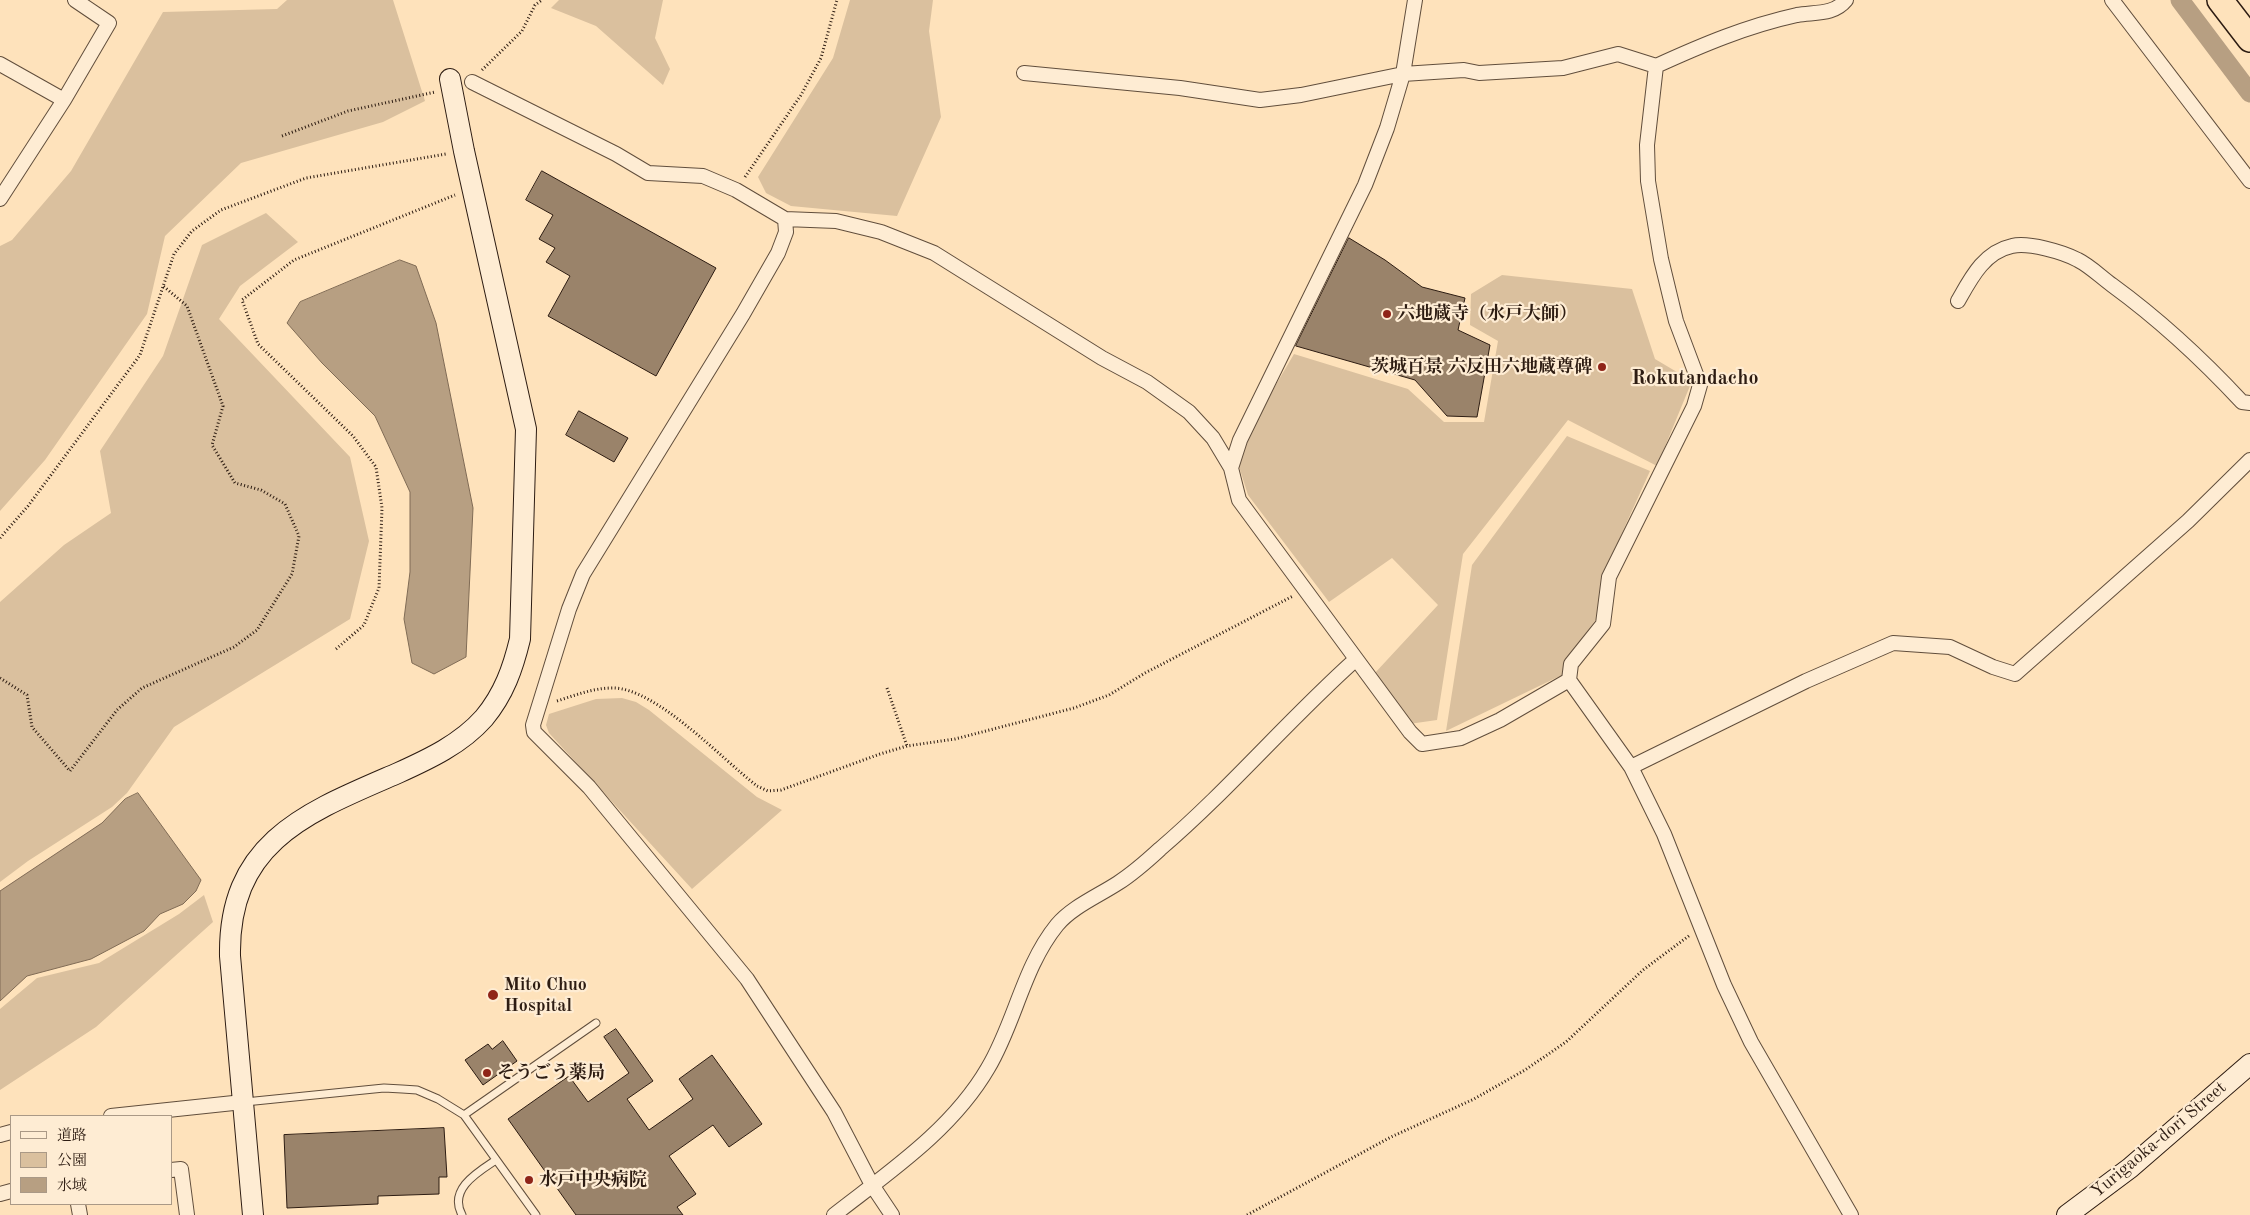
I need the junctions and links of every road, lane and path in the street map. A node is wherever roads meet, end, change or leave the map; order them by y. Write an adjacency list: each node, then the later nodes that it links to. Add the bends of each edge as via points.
1 (75, 0): 15 (street, via 110,23)
2 (542, 0): 13 (path, via 535,5 522,31)
3 (838, 0): 20 (path, via 820,58 801,95)
4 (1415, 0): 12 (street)
5 (1846, 0): 10 (street, via 1833,11 1770,21 1712,40)
6 (2112, 0): 18 (street)
7 (2220, 0): 8 (highway)
8 (2250, 39)
9 (0, 64): 15 (street)
10 (1656, 66): 12 (street, via 1618,54 1563,68); 33 (street, via 1647,144 1653,217 1676,321 1700,385 1694,406 1609,576 1602,624 1571,664)
11 (1024, 73): 12 (street, via 1180,88 1260,100)
12 (1403, 74): 27 (street, via 1365,185 1240,440)
13 (472, 82): 20 (street, via 648,173 703,176)
14 (451, 83): 16 (path, via 348,111); 17 (street)
15 (64, 100): 21 (street)
16 (282, 136)
17 (464, 151): 19 (street); 23 (path, via 306,178 221,210 192,231 174,254)
18 (2250, 181)
19 (472, 188): 30 (path, via 294,260 242,300 258,344 353,436 376,466 382,508 379,588 364,626); 41 (street, via 526,429 520,639 512,672 483,718 462,738 432,758 321,807 296,822 263,850 233,911 230,934)
20 (736, 190): 22 (street)
21 (0, 199)
22 (785, 219): 27 (street, via 836,221 881,232 934,253 1086,348 1147,382 1195,419 1213,438); 35 (street, via 786,232 770,268 584,574 569,608)
23 (162, 285): 28 (path, via 140,356 28,506); 32 (path, via 188,306 223,406 212,445 235,483 261,490 286,504 299,536 292,574 256,630 234,647 142,688 117,710 70,771 32,726 26,695)
24 (1958, 301): 25 (street, via 1987,258 2013,246 2033,245 2078,260 2164,325 2199,356 2242,402)
25 (2250, 402)
26 (2250, 460): 37 (street, via 2188,521 2015,674 1950,647 1892,643 1806,681)
27 (1231, 468): 29 (street, via 1239,500)
28 (0, 538)
29 (1305, 590): 31 (street); 36 (path, via 1109,694 1074,708 955,739)
30 (336, 649)
31 (1355, 660): 33 (street, via 1422,744 1461,738 1500,720); 46 (street, via 1160,850 1058,924 1037,957 989,1068 977,1085 943,1125)
32 (0, 678)
33 (1569, 680): 37 (street)
34 (887, 688): 36 (path)
35 (540, 706): 36 (path, via 592,689 614,688 635,692 656,703 742,774 768,791 793,787); 46 (street, via 533,725 534,732 589,787 747,978 834,1112)
36 (907, 746)
37 (1631, 767): 38 (street, via 1664,834)
38 (1702, 927): 53 (path, via 1643,970 1566,1042 1526,1070 1474,1099 1374,1146); 54 (street, via 1724,985 1752,1042)
39 (596, 1023): 43 (lane)
40 (2250, 1064): 55 (street, Yurigaoka-dori Street, via 2130,1168)
41 (243, 1102): 42 (street); 43 (lane, via 402,1089 417,1090 451,1105); 48 (street)
42 (120, 1115)
43 (464, 1115): 44 (lane)
44 (496, 1160): 49 (lane, via 462,1188 458,1204); 50 (lane)
45 (172, 1170): 47 (street, via 181,1169)
46 (872, 1185): 51 (street); 52 (street)
47 (186, 1215)
48 (253, 1215)
49 (462, 1215)
50 (536, 1215)
51 (834, 1215)
52 (892, 1215)
53 (1247, 1215)
54 (1851, 1215)
55 (2067, 1215)

